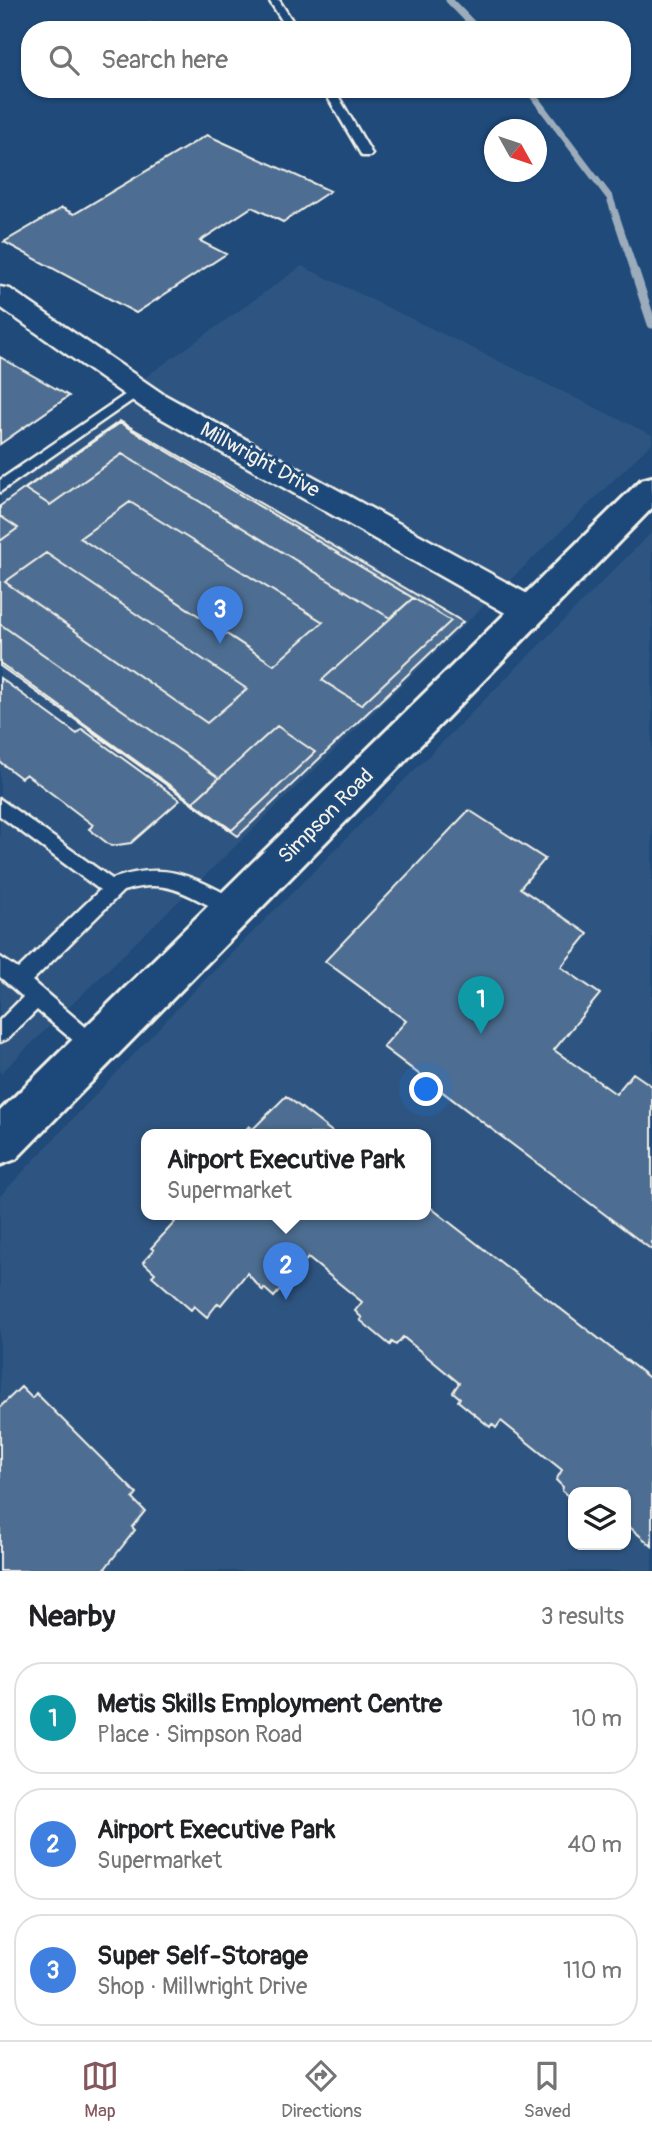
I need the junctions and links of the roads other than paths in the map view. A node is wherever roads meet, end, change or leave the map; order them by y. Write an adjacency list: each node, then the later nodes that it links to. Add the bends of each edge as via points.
1 (274, 0): 2 (lane)
2 (287, 21)
3 (333, 98): 4 (lane)
4 (366, 154)
5 (0, 295): 6 (street, Millwright Drive)
6 (138, 390): 7 (lane); 9 (street, Millwright Drive)
7 (0, 487)
8 (652, 488): 9 (main road, Simpson Road)
9 (530, 611): 12 (main road, Simpson Road)
10 (0, 806): 11 (lane)
11 (112, 889): 12 (lane, via 143,877 166,878 184,882); 14 (lane)
12 (234, 908): 17 (main road, Simpson Road)
13 (0, 965): 14 (lane)
14 (19, 981): 15 (lane)
15 (37, 997): 16 (lane); 17 (lane)
16 (0, 1033)
17 (95, 1048): 18 (main road, Simpson Road)
18 (0, 1143)

